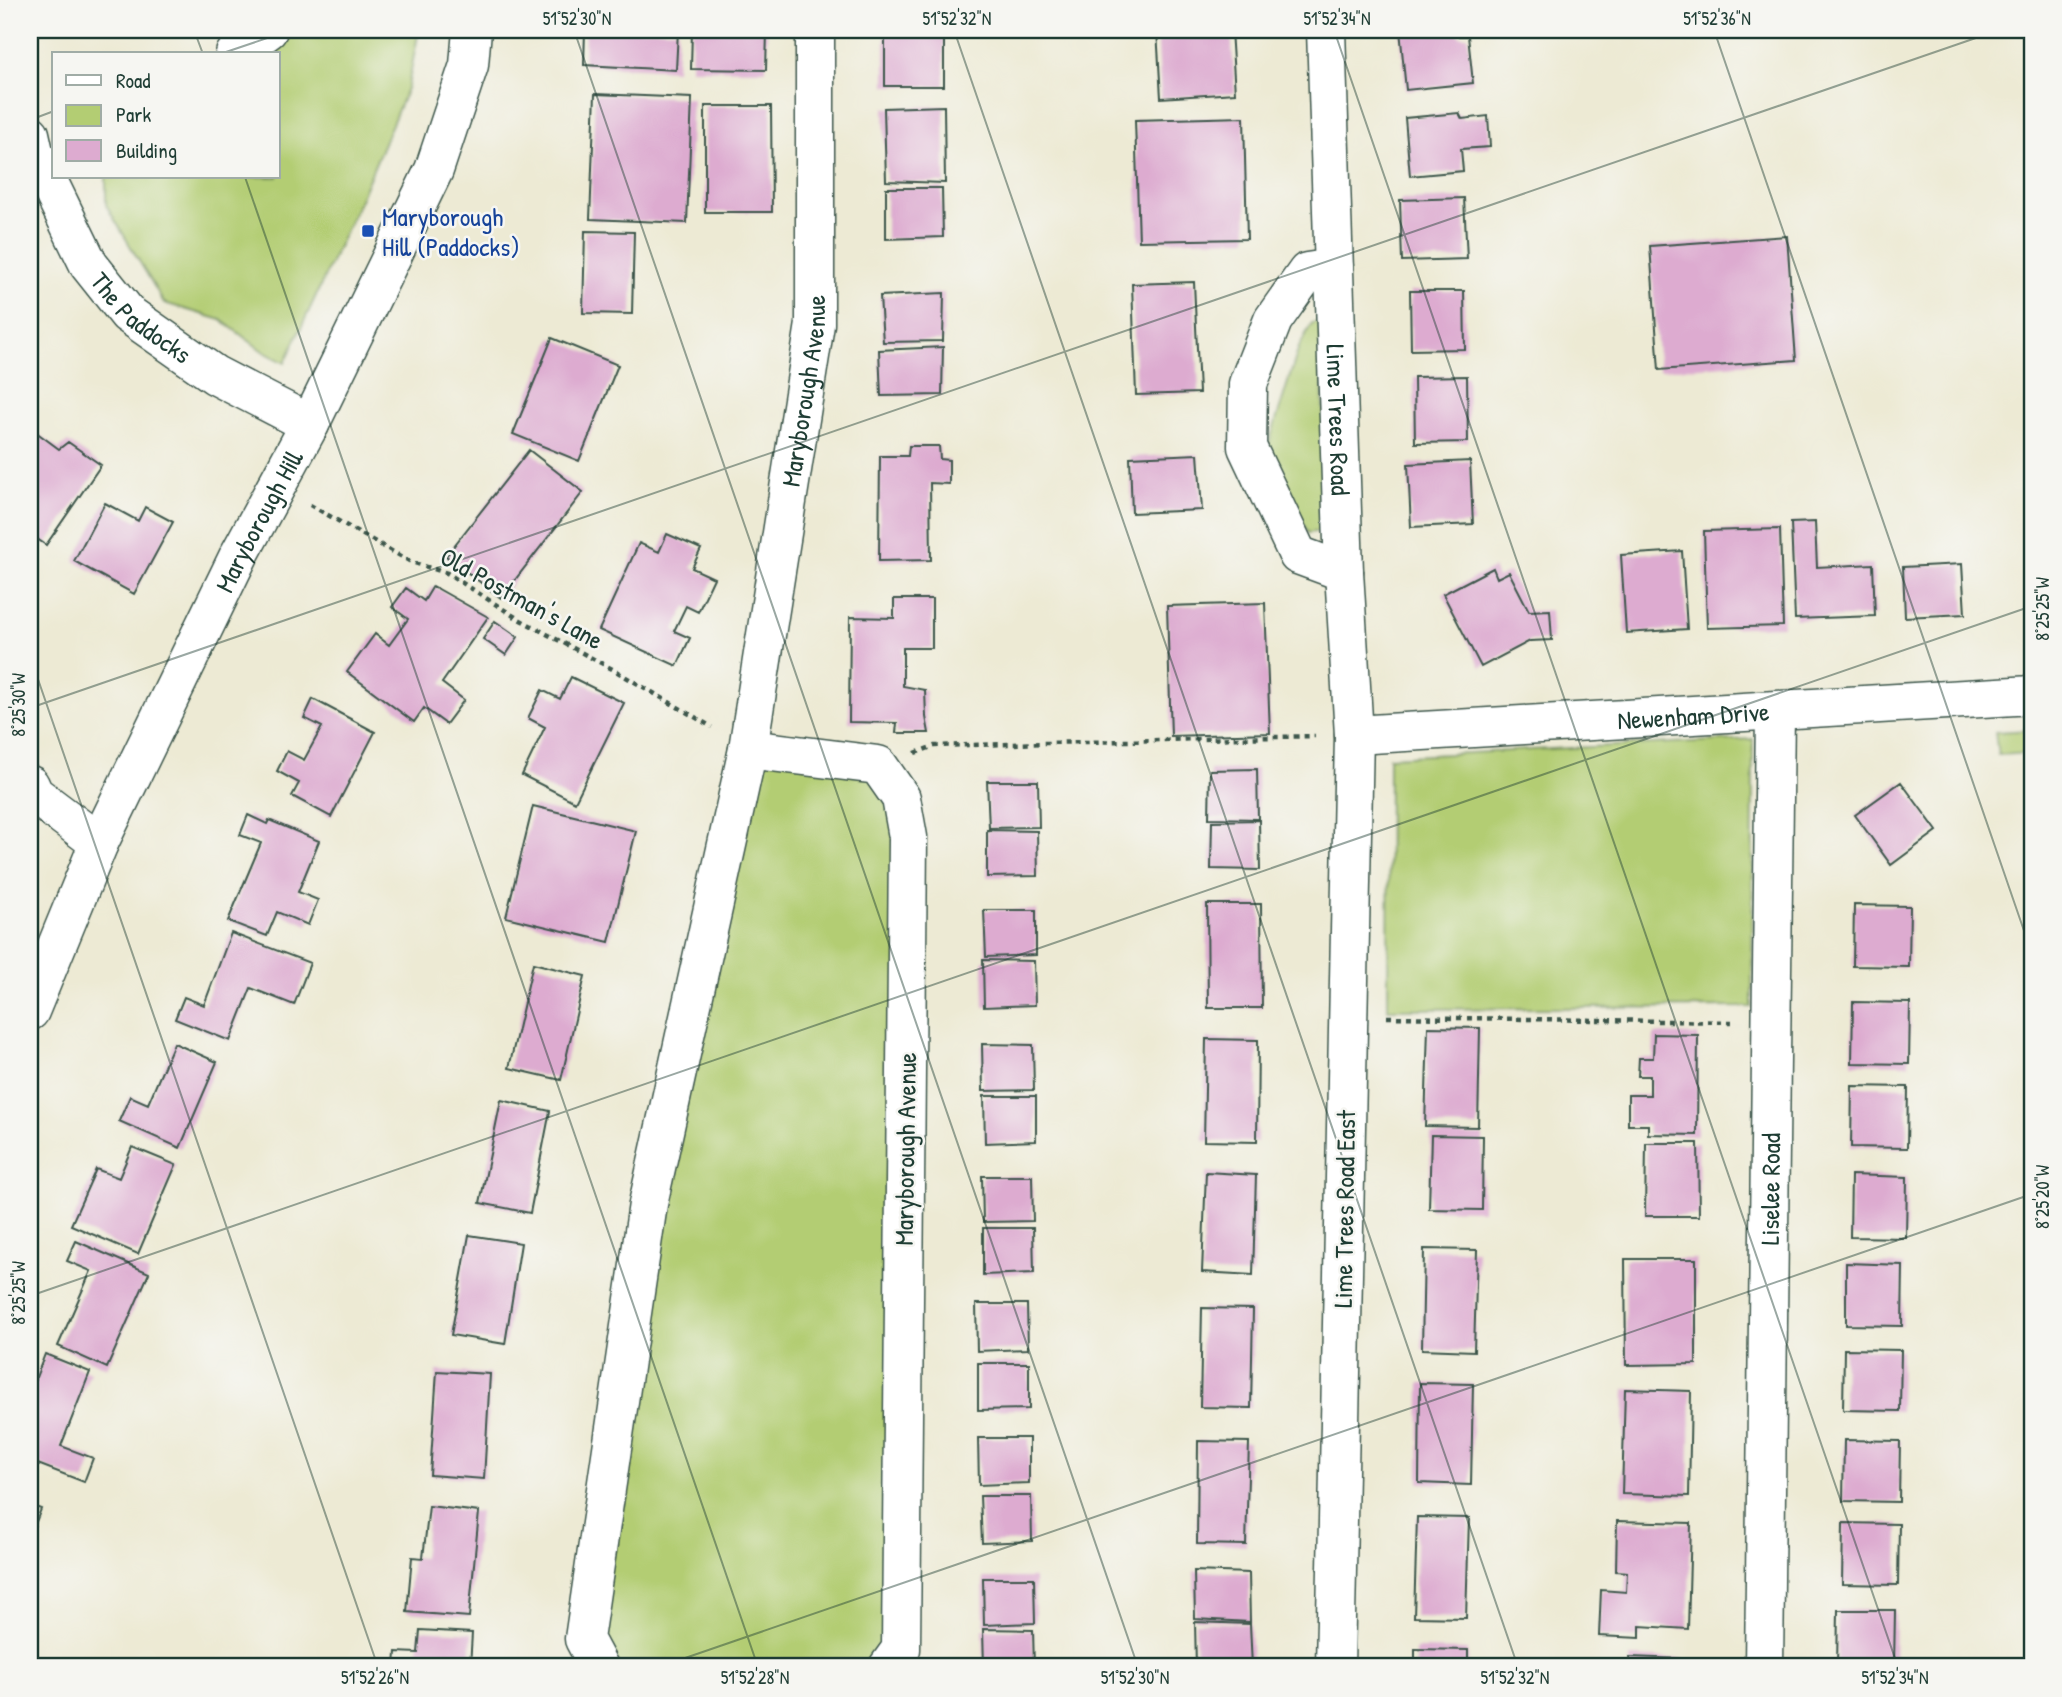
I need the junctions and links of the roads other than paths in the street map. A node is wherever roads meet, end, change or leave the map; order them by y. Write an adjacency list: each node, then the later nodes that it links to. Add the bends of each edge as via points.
1 (268, 30): 5 (street)
2 (472, 30): 10 (street, Maryborough Hill, via 469,65 433,170)
3 (815, 30): 15 (street, Maryborough Avenue, via 815,324)
4 (1326, 30): 9 (street, Lime Trees Road)
5 (238, 52)
6 (39, 143): 7 (street, The Paddocks)
7 (52, 175)
8 (53, 178): 10 (street, The Paddocks, via 89,265 128,314 215,375)
9 (1334, 268): 11 (street, Lime Trees Road); 11 (street, via 1307,272 1273,320 1248,384 1247,447 1298,555)
10 (310, 424): 17 (street, Maryborough Hill, via 239,555)
11 (1344, 572): 14 (street, Lime Trees Road)
12 (2032, 695): 13 (street, Newenham Drive)
13 (1775, 710): 14 (street, Newenham Drive); 22 (street, Liselee Road)
14 (1354, 742): 21 (street, Lime Trees Road East)
15 (748, 749): 19 (street, Maryborough Avenue, via 648,1204 584,1639); 20 (street, Maryborough Avenue, via 878,765 901,798 908,837 901,1649)
16 (30, 785): 17 (street)
17 (99, 844): 18 (street, Maryborough Hill)
18 (30, 1011)
19 (599, 1667)
20 (888, 1667)
21 (1335, 1667)
22 (1764, 1667)

